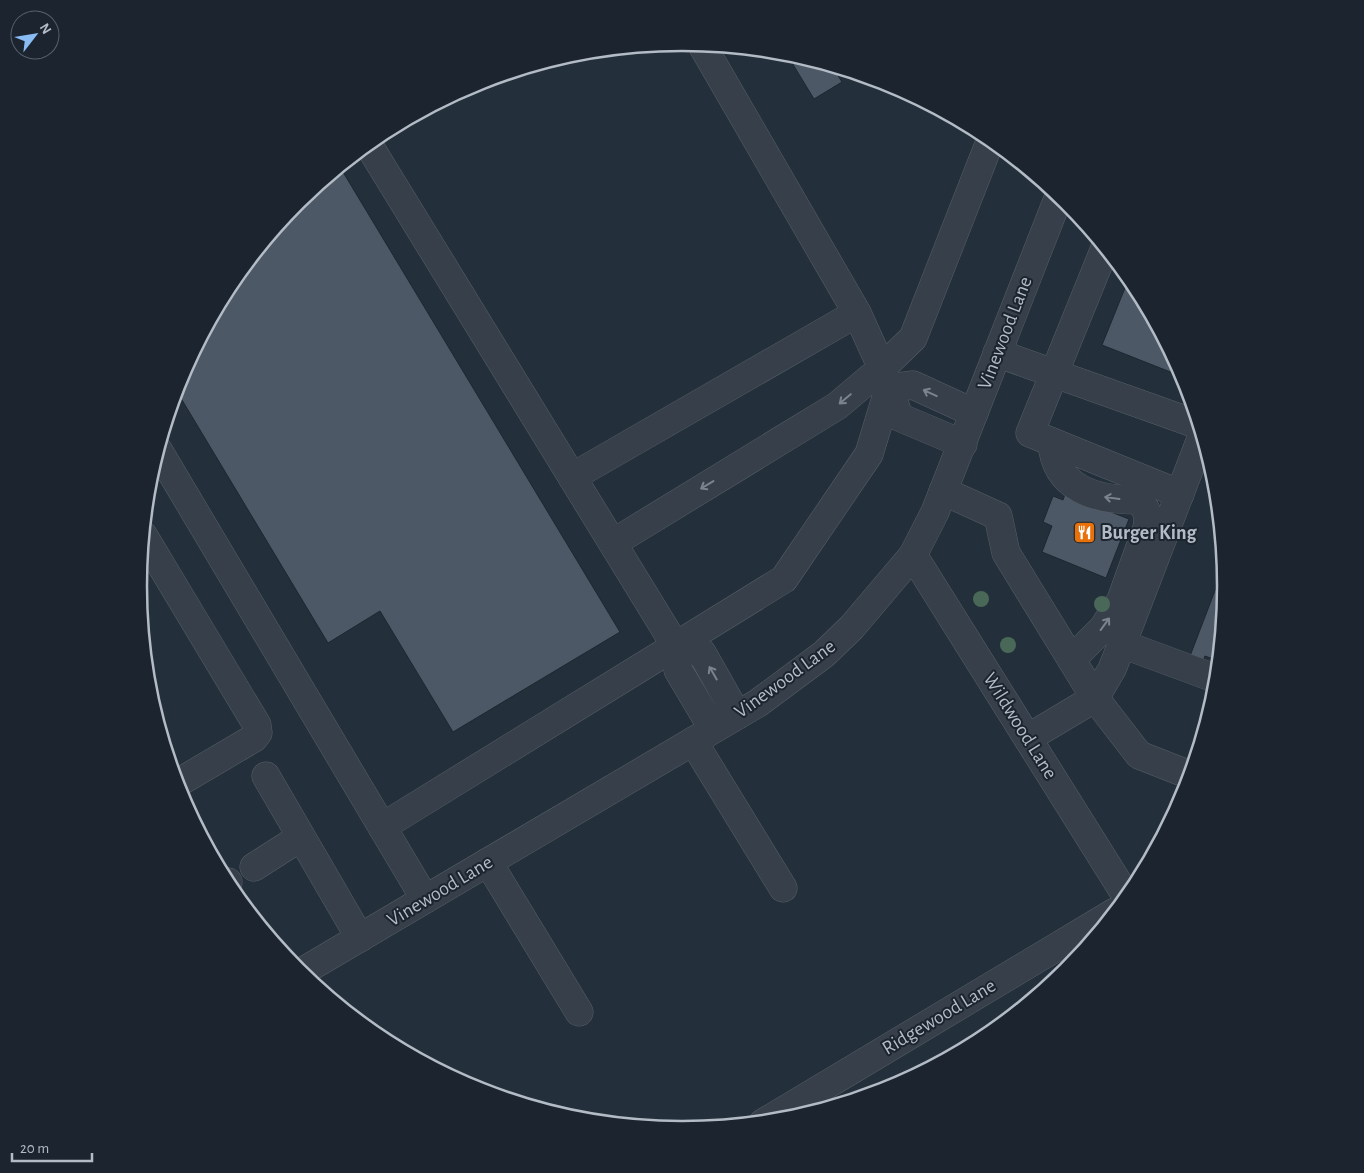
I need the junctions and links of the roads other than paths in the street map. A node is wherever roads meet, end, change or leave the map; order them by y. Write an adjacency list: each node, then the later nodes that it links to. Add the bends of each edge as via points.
1 (706, 52): 6 (street)
2 (988, 148): 9 (street, via 913,338)
3 (372, 150): 16 (street)
4 (1056, 204): 7 (street, Vinewood Lane)
5 (1102, 255): 8 (street)
6 (857, 313): 9 (street); 16 (street)
7 (997, 353): 8 (street); 10 (street, Vinewood Lane)
8 (1054, 375): 11 (street); 12 (street, via 1030,433)
9 (886, 378): 10 (street, one-way to 9, via 913,385); 13 (street, via 899,416); 19 (street, one-way to 19); 23 (street, via 869,454 784,579)
10 (974, 413): 13 (street, Vinewood Lane)
11 (1191, 422)
12 (1052, 442): 18 (street); 24 (street, one-way to 12, via 1103,628 1121,600 1148,517 1147,510 1137,500 1111,499 1076,487 1053,458)
13 (962, 444): 17 (street, Vinewood Lane)
14 (1198, 446): 18 (street)
15 (163, 458): 33 (street)
16 (572, 477): 19 (street)
17 (943, 491): 20 (street, Vinewood Lane); 24 (street, via 998,516 1006,553)
18 (1180, 494): 22 (street)
19 (612, 543): 23 (street)
20 (913, 555): 27 (street, Vinewood Lane, via 852,627 824,654); 29 (street, Wildwood Lane)
21 (148, 564): 32 (street, via 257,725 258,733 254,738)
22 (1122, 644): 25 (street); 26 (street)
23 (675, 645): 27 (street, one-way to 23, via 702,653); 28 (street, via 678,670); 33 (street)
24 (1072, 659): 26 (street)
25 (1210, 676)
26 (1095, 698): 29 (street); 30 (street, via 1139,755)
27 (737, 715): 28 (street, Vinewood Lane)
28 (703, 735): 35 (street, Vinewood Lane); 37 (street)
29 (1028, 738): 38 (street, Wildwood Lane)
30 (1184, 773)
31 (266, 776): 34 (street)
32 (183, 780)
33 (382, 827): 39 (street)
34 (301, 837): 36 (street); 41 (street)
35 (488, 862): 39 (street, Vinewood Lane); 43 (street)
36 (254, 867)
37 (783, 888)
38 (1123, 890)
39 (425, 899): 41 (street, Vinewood Lane)
40 (1099, 922): 44 (street, Ridgewood Lane)
41 (360, 938): 42 (street, Vinewood Lane)
42 (308, 969)
43 (579, 1012)
44 (780, 1112)

